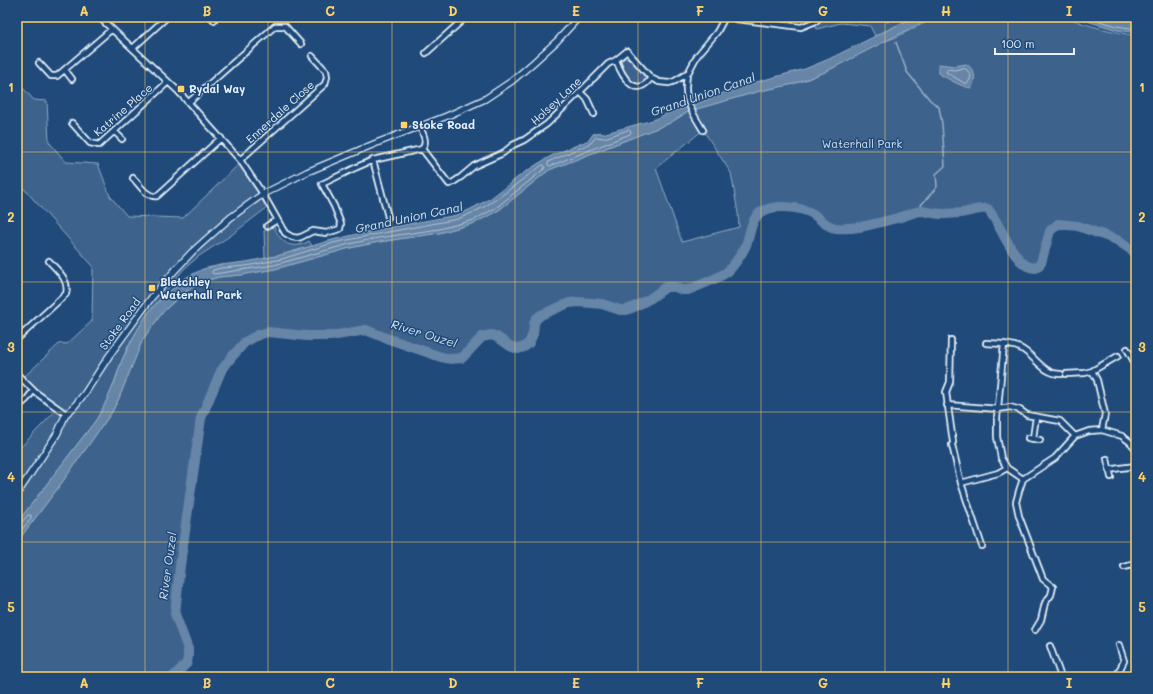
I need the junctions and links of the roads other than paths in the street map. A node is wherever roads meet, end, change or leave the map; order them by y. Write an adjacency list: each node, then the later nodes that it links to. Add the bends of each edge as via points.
1 (99, 17): 8 (street)
2 (167, 17): 10 (street)
3 (466, 17): 11 (street)
4 (579, 17): 24 (street, Stoke Road, via 549,49 499,90 477,104)
5 (725, 17): 16 (street)
6 (730, 17): 7 (street, via 801,27)
7 (820, 17)
8 (112, 29): 10 (street); 15 (street)
9 (301, 44): 21 (street, via 285,26 275,26)
10 (133, 48): 19 (street)
11 (426, 53)
12 (312, 56): 30 (street, Ennerdale Close, via 326,71 325,84)
13 (616, 60): 17 (street, Holsey Lane, via 627,51); 17 (street, via 632,86 642,87); 20 (street, Holsey Lane, via 608,64)
14 (39, 63): 15 (street, via 51,76 57,76)
15 (65, 70): 18 (street)
16 (687, 73): 17 (street, via 669,83); 25 (street, via 687,96)
17 (651, 78)
18 (72, 79)
19 (168, 82): 21 (street); 26 (street, Katrine Place)
20 (580, 92): 22 (street, via 587,99); 29 (street, Holsey Lane, via 547,124 503,153 474,166 452,183 449,184)
21 (189, 102): 27 (street)
22 (594, 114)
23 (72, 123): 26 (street, Katrine Place, via 90,143 99,145)
24 (420, 127): 29 (street, via 425,141); 33 (street, Stoke Road, via 327,163)
25 (703, 130)
26 (114, 131): 28 (street)
27 (221, 138): 30 (street); 32 (street, via 157,196 148,195)
28 (122, 139)
29 (422, 149): 31 (street)
30 (240, 160): 33 (street)
31 (373, 160): 34 (street); 35 (street, via 322,184 342,224 340,229 326,233 313,231 301,237 292,237 283,231)
32 (133, 178)
33 (263, 194): 35 (street); 51 (street, Stoke Road, via 230,218 176,269 116,346 85,393)
34 (388, 216)
35 (277, 220): 36 (street)
36 (267, 226)
37 (49, 261): 38 (street, via 65,280 66,294)
38 (17, 339)
39 (951, 340): 48 (street)
40 (986, 343): 41 (street)
41 (1004, 344): 45 (street, via 1020,348 1047,372 1063,374); 50 (street)
42 (1127, 349): 44 (street)
43 (1118, 356): 45 (street)
44 (1136, 365)
45 (1092, 371): 53 (street, via 1097,380 1105,414)
46 (17, 374): 47 (street)
47 (33, 391): 49 (street); 51 (street)
48 (947, 405): 50 (street); 63 (street)
49 (17, 408)
50 (999, 409): 52 (street, via 1010,407); 59 (street, via 997,437 1001,458)
51 (66, 414): 64 (street, Stoke Road, via 57,434)
52 (1036, 417): 54 (street, via 1060,421); 55 (street, via 1031,438)
53 (1102, 430): 54 (street); 56 (street, via 1122,436)
54 (1075, 436): 62 (street, via 1055,458)
55 (1040, 440)
56 (1136, 449)
57 (1107, 459): 60 (street)
58 (1136, 466): 60 (street)
59 (1007, 468): 62 (street); 63 (street)
60 (1110, 470): 61 (street)
61 (1111, 478)
62 (1023, 479): 68 (street, via 1016,502 1019,516 1043,579 1053,587)
63 (961, 483): 65 (street)
64 (17, 494)
65 (982, 546)
66 (1136, 564): 67 (street)
67 (1124, 566)
68 (1035, 630)
69 (1119, 645): 71 (street, via 1124,661)
70 (1050, 646): 72 (street)
71 (1120, 676): 73 (street)
72 (1061, 677)
73 (1108, 677)

